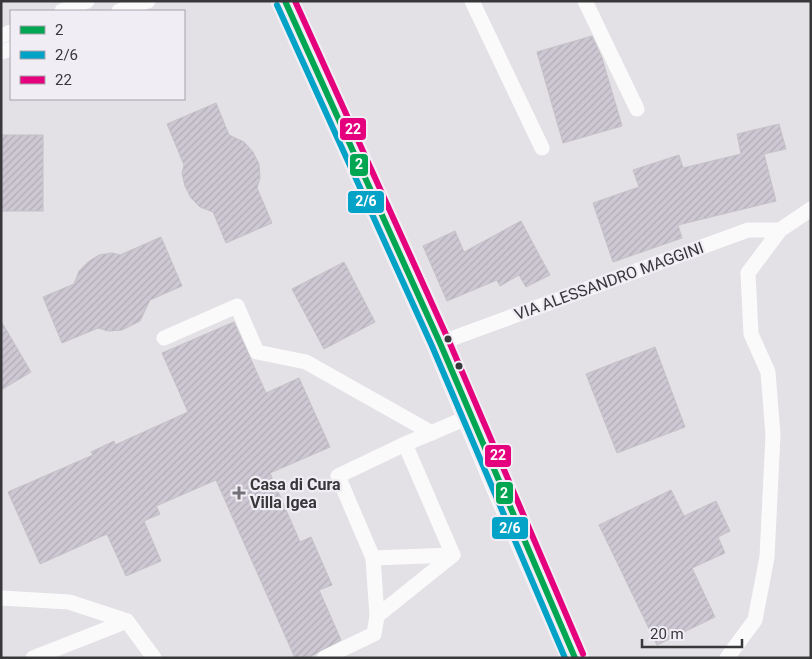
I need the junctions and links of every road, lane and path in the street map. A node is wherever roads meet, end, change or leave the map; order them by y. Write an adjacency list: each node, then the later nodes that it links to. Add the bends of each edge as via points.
1 (88, 1): 6 (lane)
2 (148, 1): 7 (lane)
3 (284, 1): 13 (main road)
4 (472, 1): 9 (lane)
5 (585, 1): 8 (lane)
6 (65, 10)
7 (122, 10)
8 (637, 109)
9 (542, 148)
10 (811, 209): 11 (lane)
11 (780, 230): 13 (lane, VIA ALESSANDRO MAGGINI, via 748,230); 26 (lane, via 748,273 751,334 768,372 772,435 767,557 755,620)
12 (164, 338): 15 (lane, via 237,306 257,352 306,362)
13 (440, 343): 14 (main road)
14 (472, 416): 15 (lane); 25 (main road)
15 (432, 433): 16 (lane)
16 (405, 444): 17 (lane); 18 (lane, via 338,476)
17 (453, 555): 18 (lane); 20 (lane)
18 (373, 558): 20 (lane)
19 (1, 598): 21 (lane, via 69,602)
20 (377, 616): 24 (lane, via 374,634)
21 (127, 621): 22 (lane); 23 (lane)
22 (34, 658)
23 (154, 658)
24 (324, 658)
25 (575, 658)
26 (727, 658)

